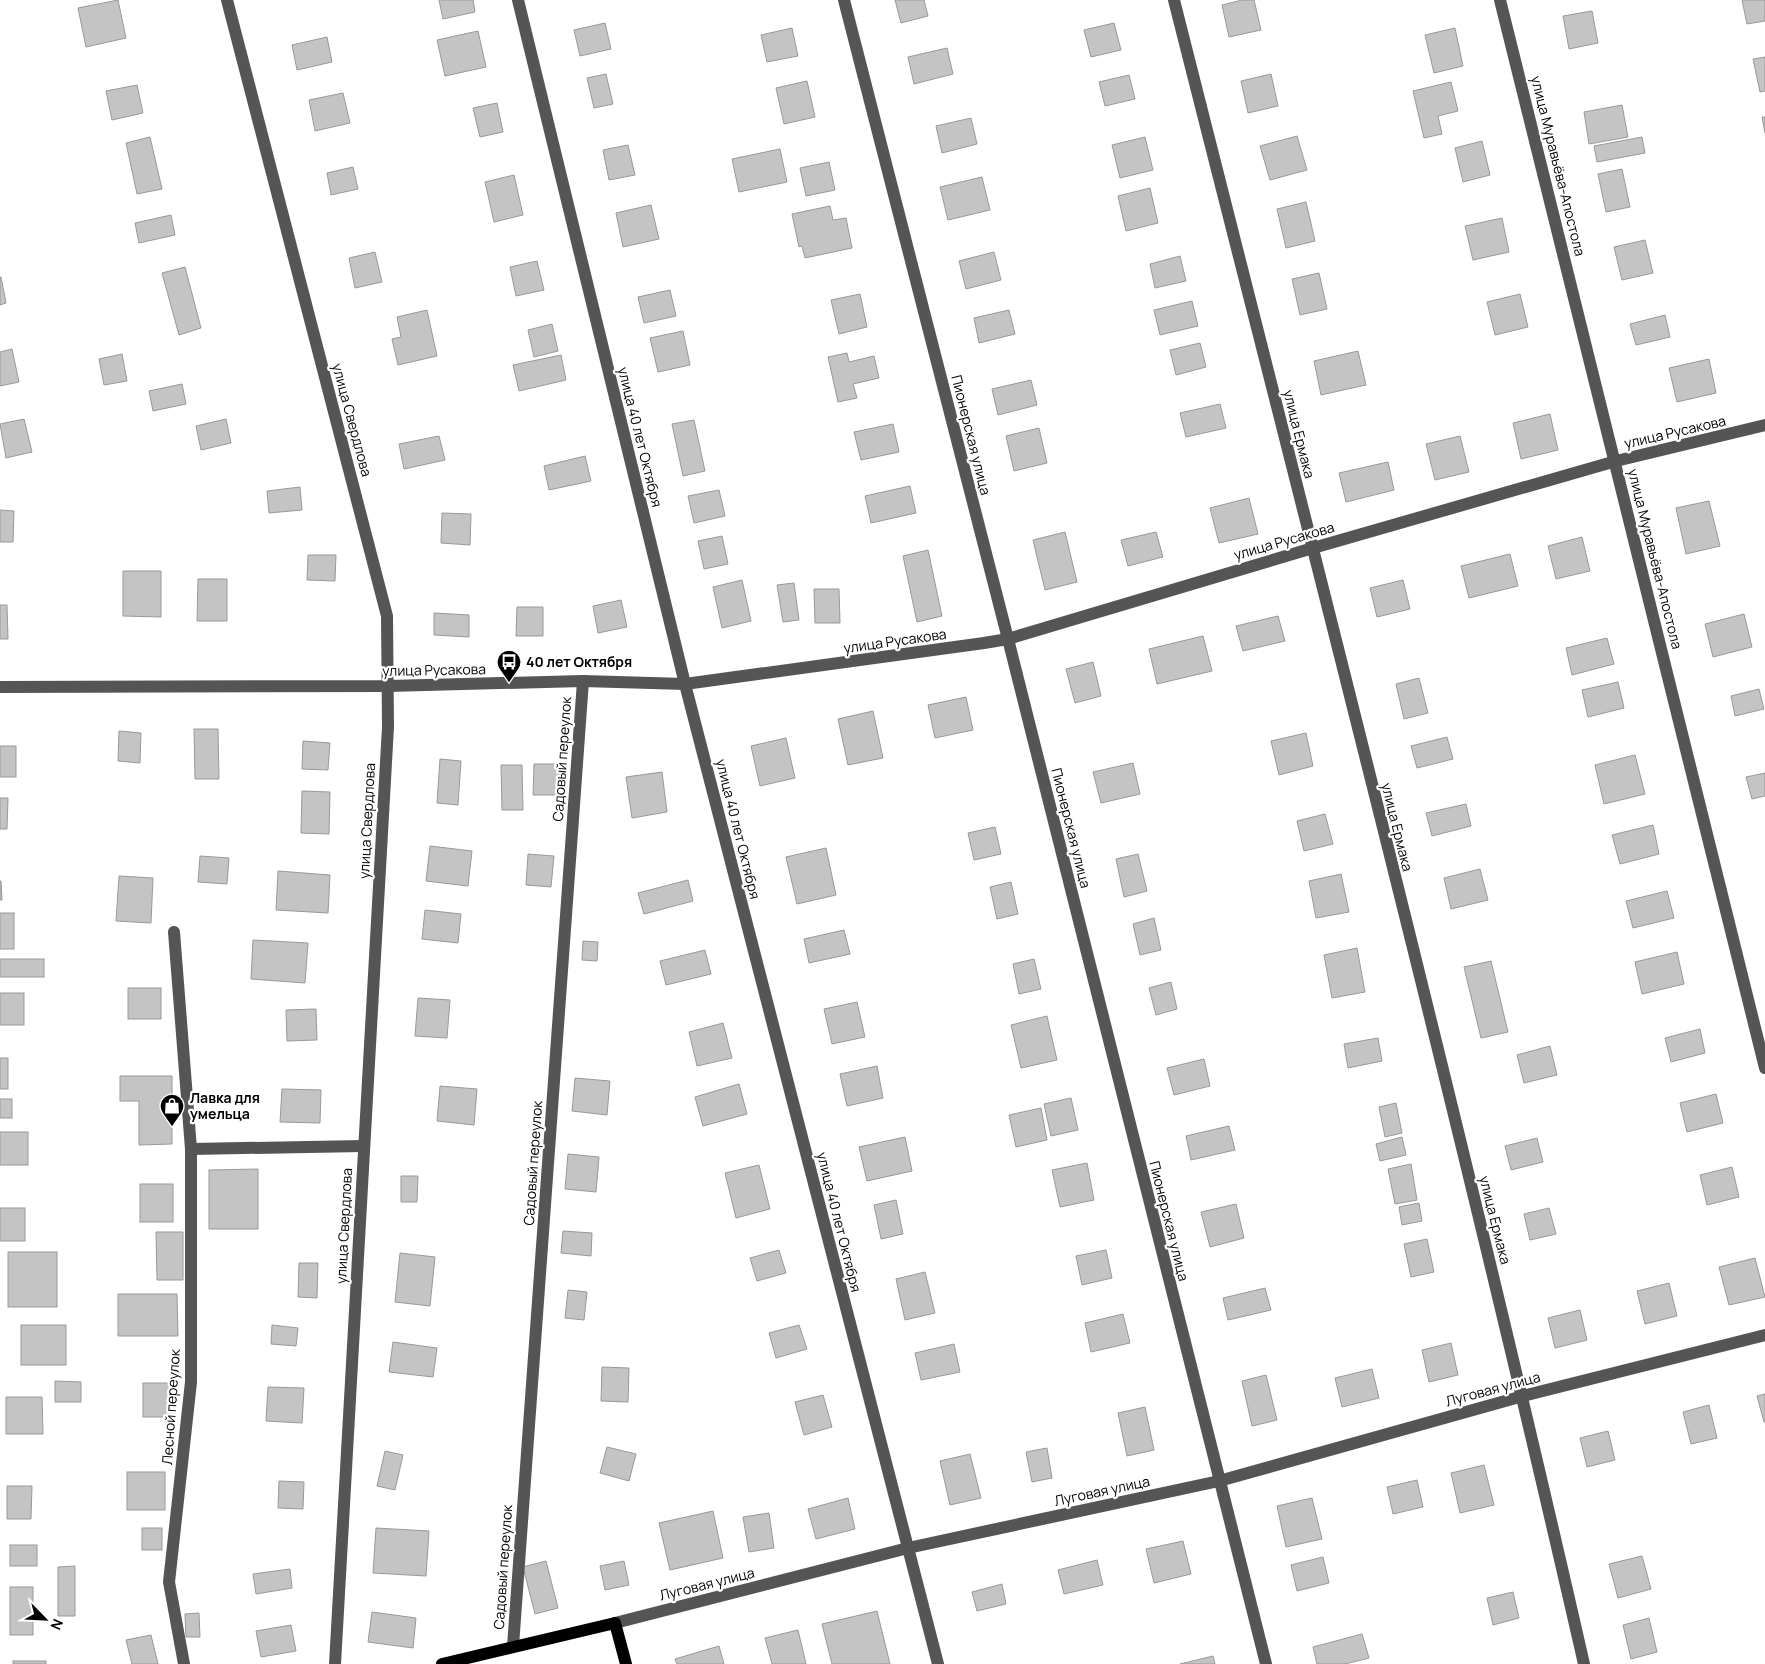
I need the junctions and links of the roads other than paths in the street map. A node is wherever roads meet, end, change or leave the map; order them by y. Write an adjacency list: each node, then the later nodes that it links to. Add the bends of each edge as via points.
1 (227, 0): 12 (street, улица Свердлова, via 387,616)
2 (518, 0): 11 (street, улица 40 лет Октября)
3 (844, 0): 9 (street, Пионерская улица)
4 (1174, 0): 8 (street, улица Ермака)
5 (1500, 0): 7 (street, улица Муравьёва-Апостола)
6 (1765, 425): 7 (street, улица Русакова)
7 (1616, 461): 8 (street, улица Русакова); 15 (street, улица Муравьёва-Апостола)
8 (1312, 548): 9 (street, улица Русакова); 19 (street, улица Ермака)
9 (1008, 639): 11 (street, улица Русакова); 20 (street, Пионерская улица)
10 (583, 681): 11 (street, улица Русакова); 12 (street, улица Русакова); 23 (street, Садовый переулок)
11 (685, 684): 21 (street, улица 40 лет Октября)
12 (388, 686): 13 (street, улица Русакова); 16 (street, улица Свердлова)
13 (0, 687)
14 (174, 932): 17 (street, Лесной переулок)
15 (1765, 1068)
16 (363, 1146): 17 (street); 25 (street, улица Свердлова)
17 (191, 1150): 24 (street, Лесной переулок, via 191,1382 169,1582)
18 (1765, 1335): 19 (street, Луговая улица)
19 (1523, 1396): 20 (street, Луговая улица); 30 (street, улица Ермака)
20 (1219, 1481): 21 (street, Луговая улица); 29 (street, Пионерская улица)
21 (908, 1548): 22 (street, Луговая улица); 28 (street, улица 40 лет Октября)
22 (615, 1623): 23 (main road, Луговая улица); 27 (main road)
23 (513, 1646): 26 (main road, Луговая улица)
24 (184, 1664)
25 (335, 1664)
26 (442, 1664)
27 (626, 1664)
28 (938, 1664)
29 (1266, 1664)
30 (1584, 1664)

